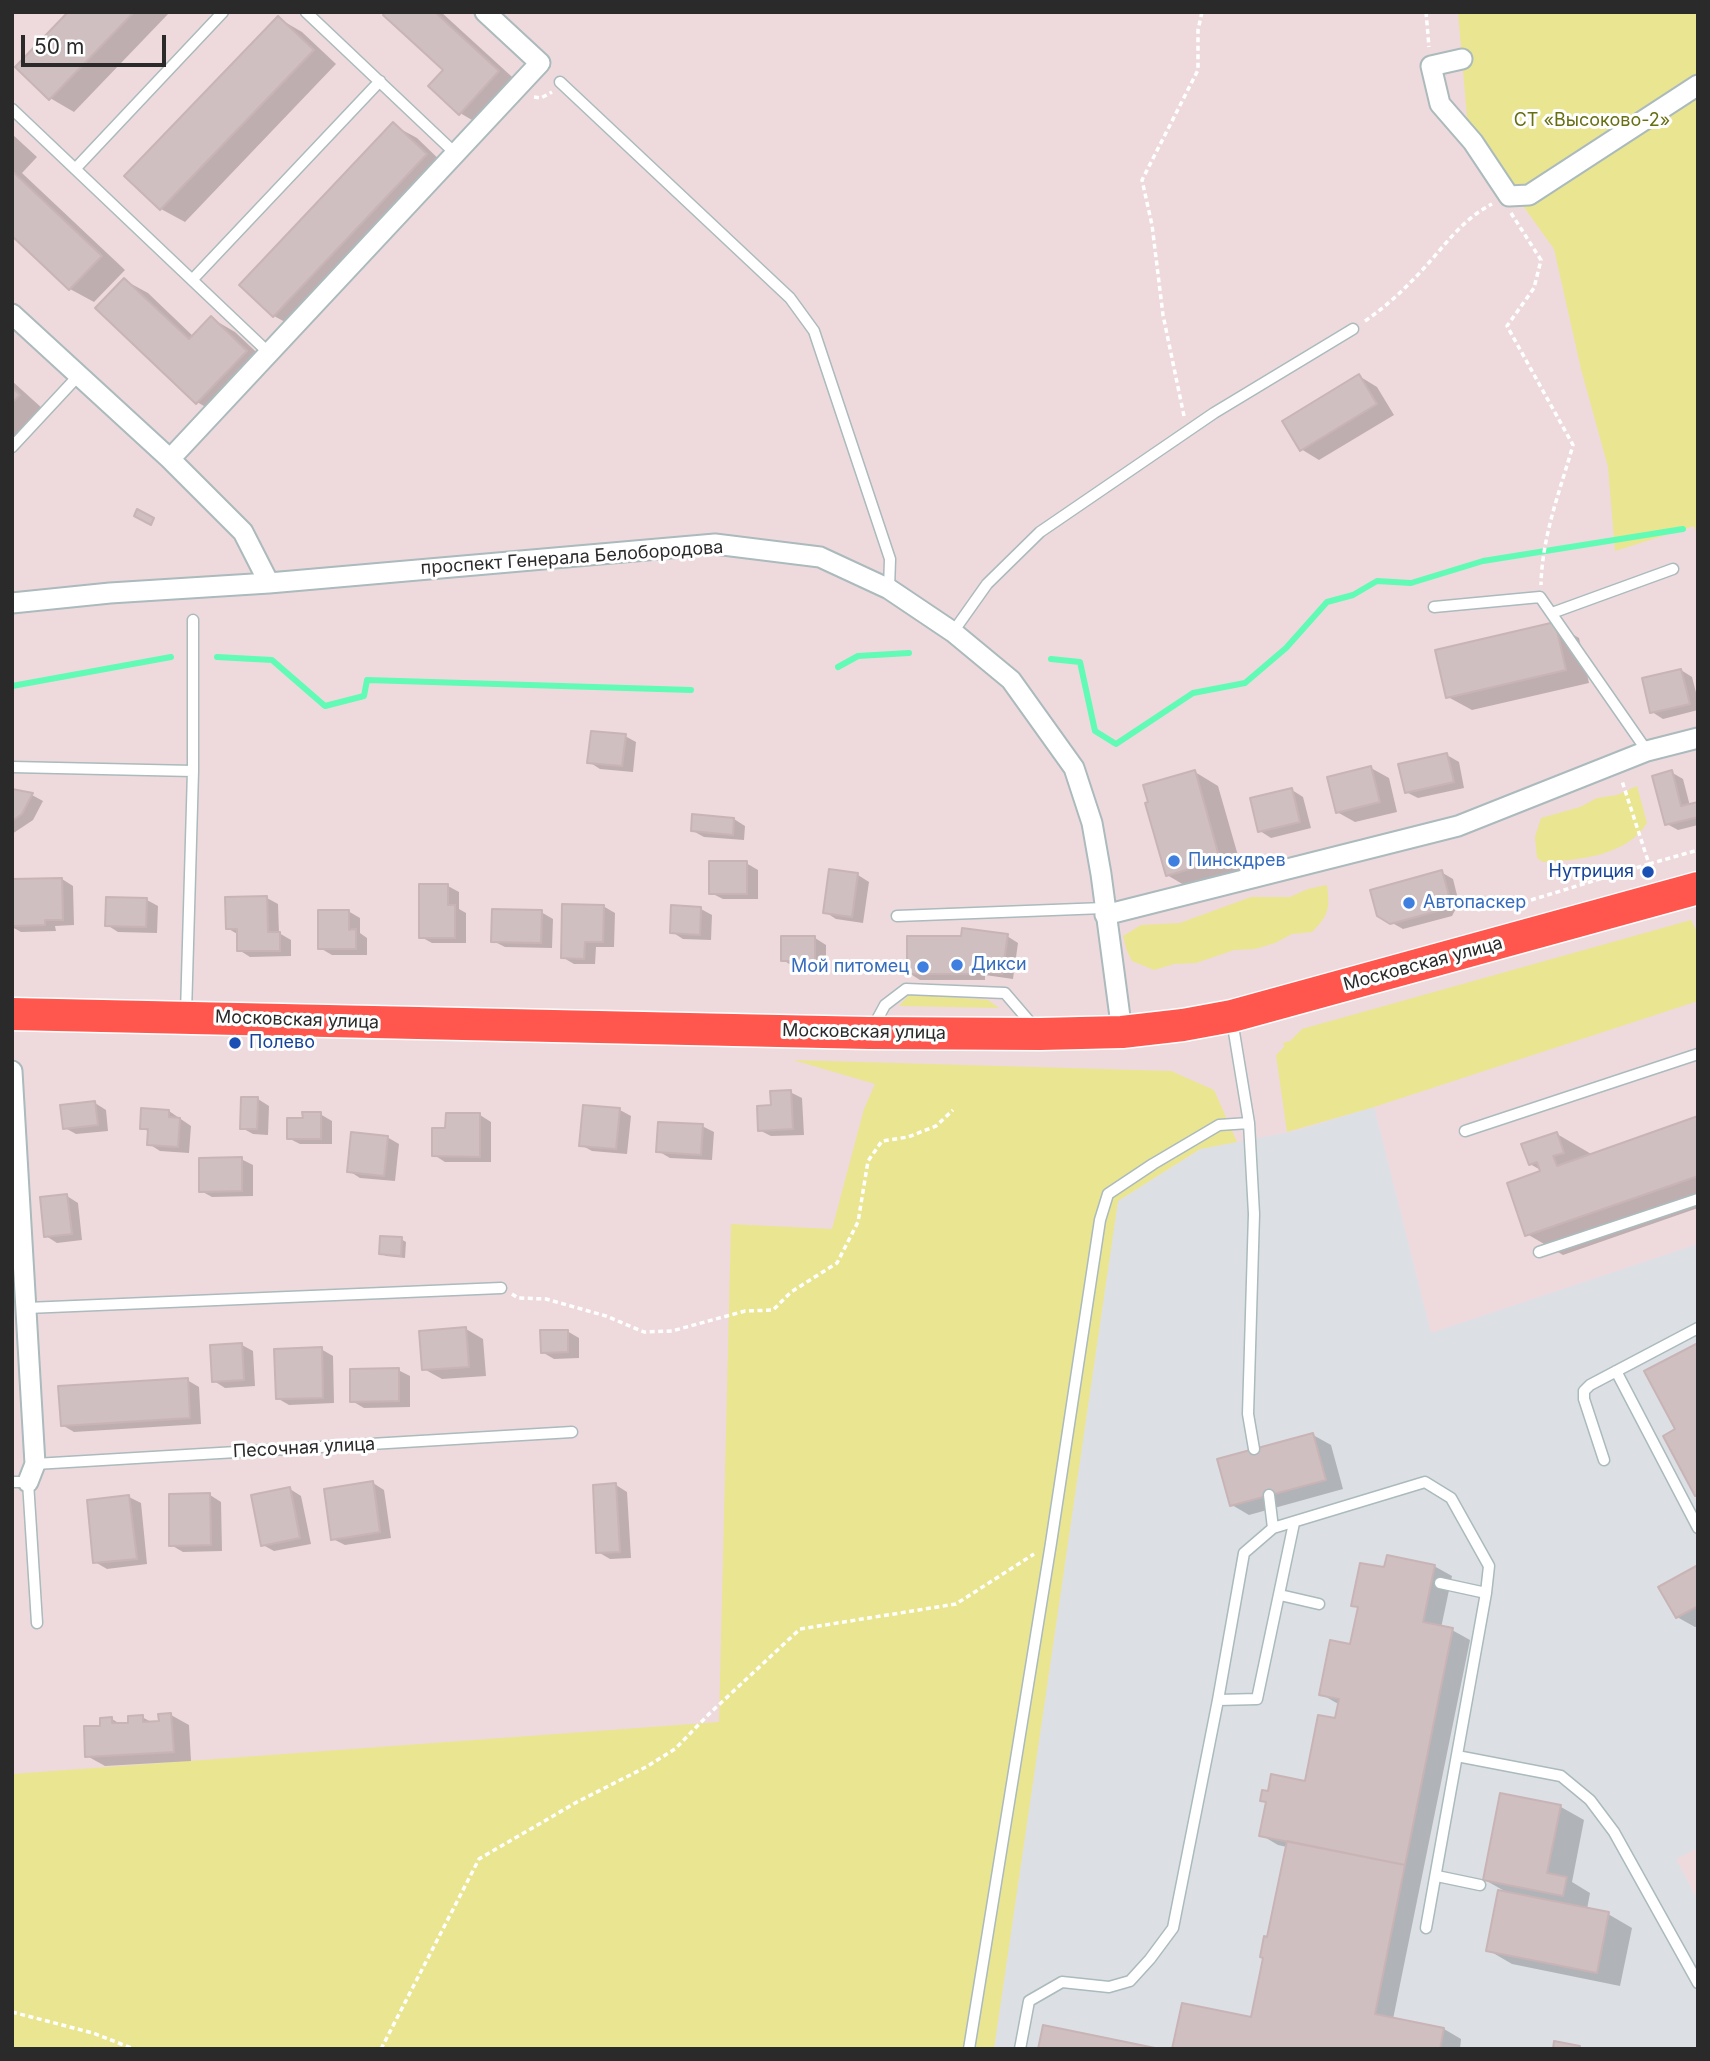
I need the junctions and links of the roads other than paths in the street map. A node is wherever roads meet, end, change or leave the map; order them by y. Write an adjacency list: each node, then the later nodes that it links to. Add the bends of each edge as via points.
1 (223, 12): 10 (lane)
2 (306, 12): 5 (lane)
3 (485, 12): 9 (street, via 540,63)
4 (1462, 59): 7 (street, via 1431,66 1440,104 1473,142 1509,196 1529,195)
5 (380, 82): 9 (lane); 11 (lane)
6 (560, 82): 20 (lane, via 790,299 814,331 890,559)
7 (1698, 85)
8 (12, 109): 10 (lane)
9 (456, 153): 14 (street)
10 (76, 168): 11 (lane)
11 (192, 279): 14 (lane)
12 (12, 314): 15 (street)
13 (1353, 329): 25 (lane, via 1214,413 1040,532 987,584)
14 (269, 353): 17 (street)
15 (79, 375): 16 (lane); 17 (street)
16 (12, 447)
17 (170, 459): 19 (street, via 243,532)
18 (1673, 569): 23 (lane)
19 (269, 583): 20 (street, проспект Генерала Белобородова, via 715,544 820,557); 21 (street, проспект Генерала Белобородова)
20 (889, 589): 25 (street, проспект Генерала Белобородова)
21 (12, 603)
22 (1434, 607): 23 (lane, via 1541,597)
23 (1552, 613): 27 (lane)
24 (193, 620): 29 (lane)
25 (953, 632): 31 (street, проспект Генерала Белобородова, via 1011,680 1073,768 1092,823)
26 (1698, 738): 27 (street)
27 (1647, 751): 31 (street, via 1458,827)
28 (12, 767): 29 (lane)
29 (193, 771): 35 (lane)
30 (1695, 896): 34 (main road, Московская улица)
31 (1105, 912): 32 (lane); 36 (street, проспект Генерала Белобородова)
32 (897, 916)
33 (12, 1014): 35 (main road, Московская улица)
34 (1232, 1016): 36 (main road, Московская улица); 41 (lane)
35 (186, 1017): 37 (main road, Московская улица)
36 (1122, 1032): 38 (main road, Московская улица)
37 (869, 1033): 38 (main road, Московская улица); 38 (lane, via 885,1005 906,989 1005,993)
38 (1040, 1034)
39 (1698, 1054): 42 (lane)
40 (12, 1071): 45 (street)
41 (1249, 1123): 51 (lane, via 1254,1214 1248,1414); 69 (lane, via 1219,1125 1153,1164 1108,1194 1100,1220)
42 (1465, 1131)
43 (1698, 1199): 44 (lane)
44 (1539, 1252)
45 (17, 1264): 47 (street)
46 (501, 1288): 47 (lane)
47 (27, 1308): 53 (street)
48 (1698, 1328): 49 (lane)
49 (1616, 1371): 52 (lane, via 1584,1391); 57 (lane)
50 (572, 1432): 53 (lane, Песочная улица)
51 (1254, 1449)
52 (1604, 1460)
53 (25, 1476): 62 (lane)
54 (1269, 1495): 56 (lane)
55 (1294, 1524): 56 (lane); 59 (lane, via 1425,1482 1451,1498 1489,1566); 60 (lane)
56 (1273, 1528): 63 (lane, via 1244,1553)
57 (1698, 1528)
58 (1440, 1583): 59 (lane)
59 (1486, 1592): 64 (lane)
60 (1280, 1595): 61 (lane); 63 (lane, via 1257,1699)
61 (1320, 1604)
62 (37, 1623)
63 (1218, 1700): 70 (lane, via 1172,1928 1130,1981 1109,1987 1062,1982 1029,2001)
64 (1457, 1756): 65 (lane); 68 (lane, via 1560,1776 1590,1800 1614,1832)
65 (1437, 1876): 66 (lane); 67 (lane)
66 (1480, 1885)
67 (1426, 1928)
68 (1698, 1983)
69 (969, 2049)
70 (1020, 2049)

